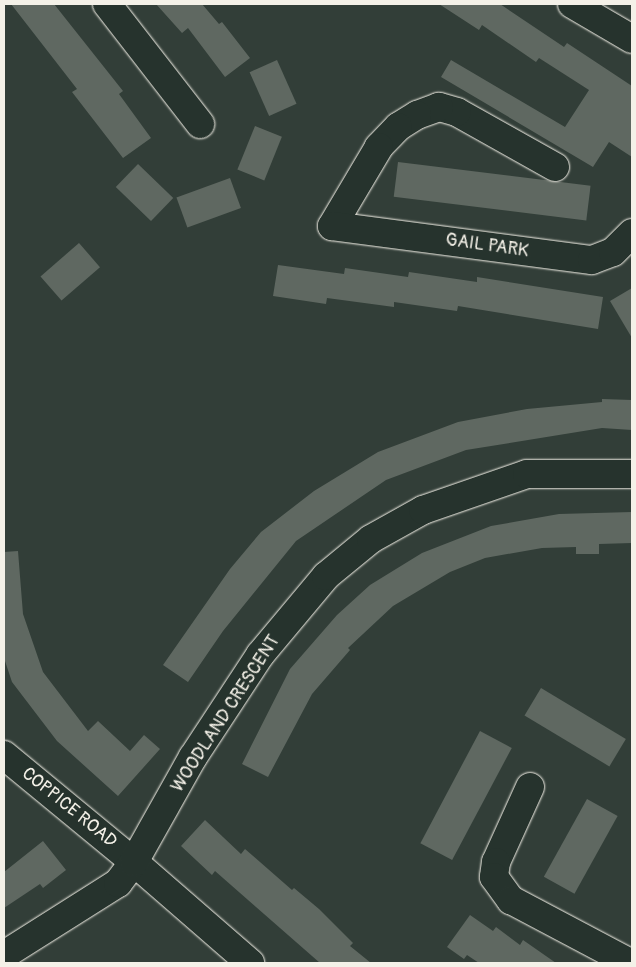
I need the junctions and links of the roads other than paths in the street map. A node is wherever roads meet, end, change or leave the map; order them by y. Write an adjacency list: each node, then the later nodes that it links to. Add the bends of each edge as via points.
1 (107, 4): 4 (street)
2 (572, 4): 3 (street)
3 (632, 39)
4 (200, 124)
5 (555, 167): 6 (street, GAIL PARK, via 457,112 440,107 417,115 398,127 379,147 332,226 592,260 613,252)
6 (632, 233)
7 (632, 474): 10 (street, WOODLAND CRESCENT, via 527,474 423,510 372,539 326,576 260,655 193,757)
8 (4, 755): 10 (street, COPPICE ROAD)
9 (530, 787): 13 (street, via 496,862 494,877 511,900)
10 (134, 862): 11 (street, WOODLAND CRESCENT, via 118,883); 12 (street, COPPICE ROAD)
11 (4, 955)
12 (250, 963)
13 (630, 963)

